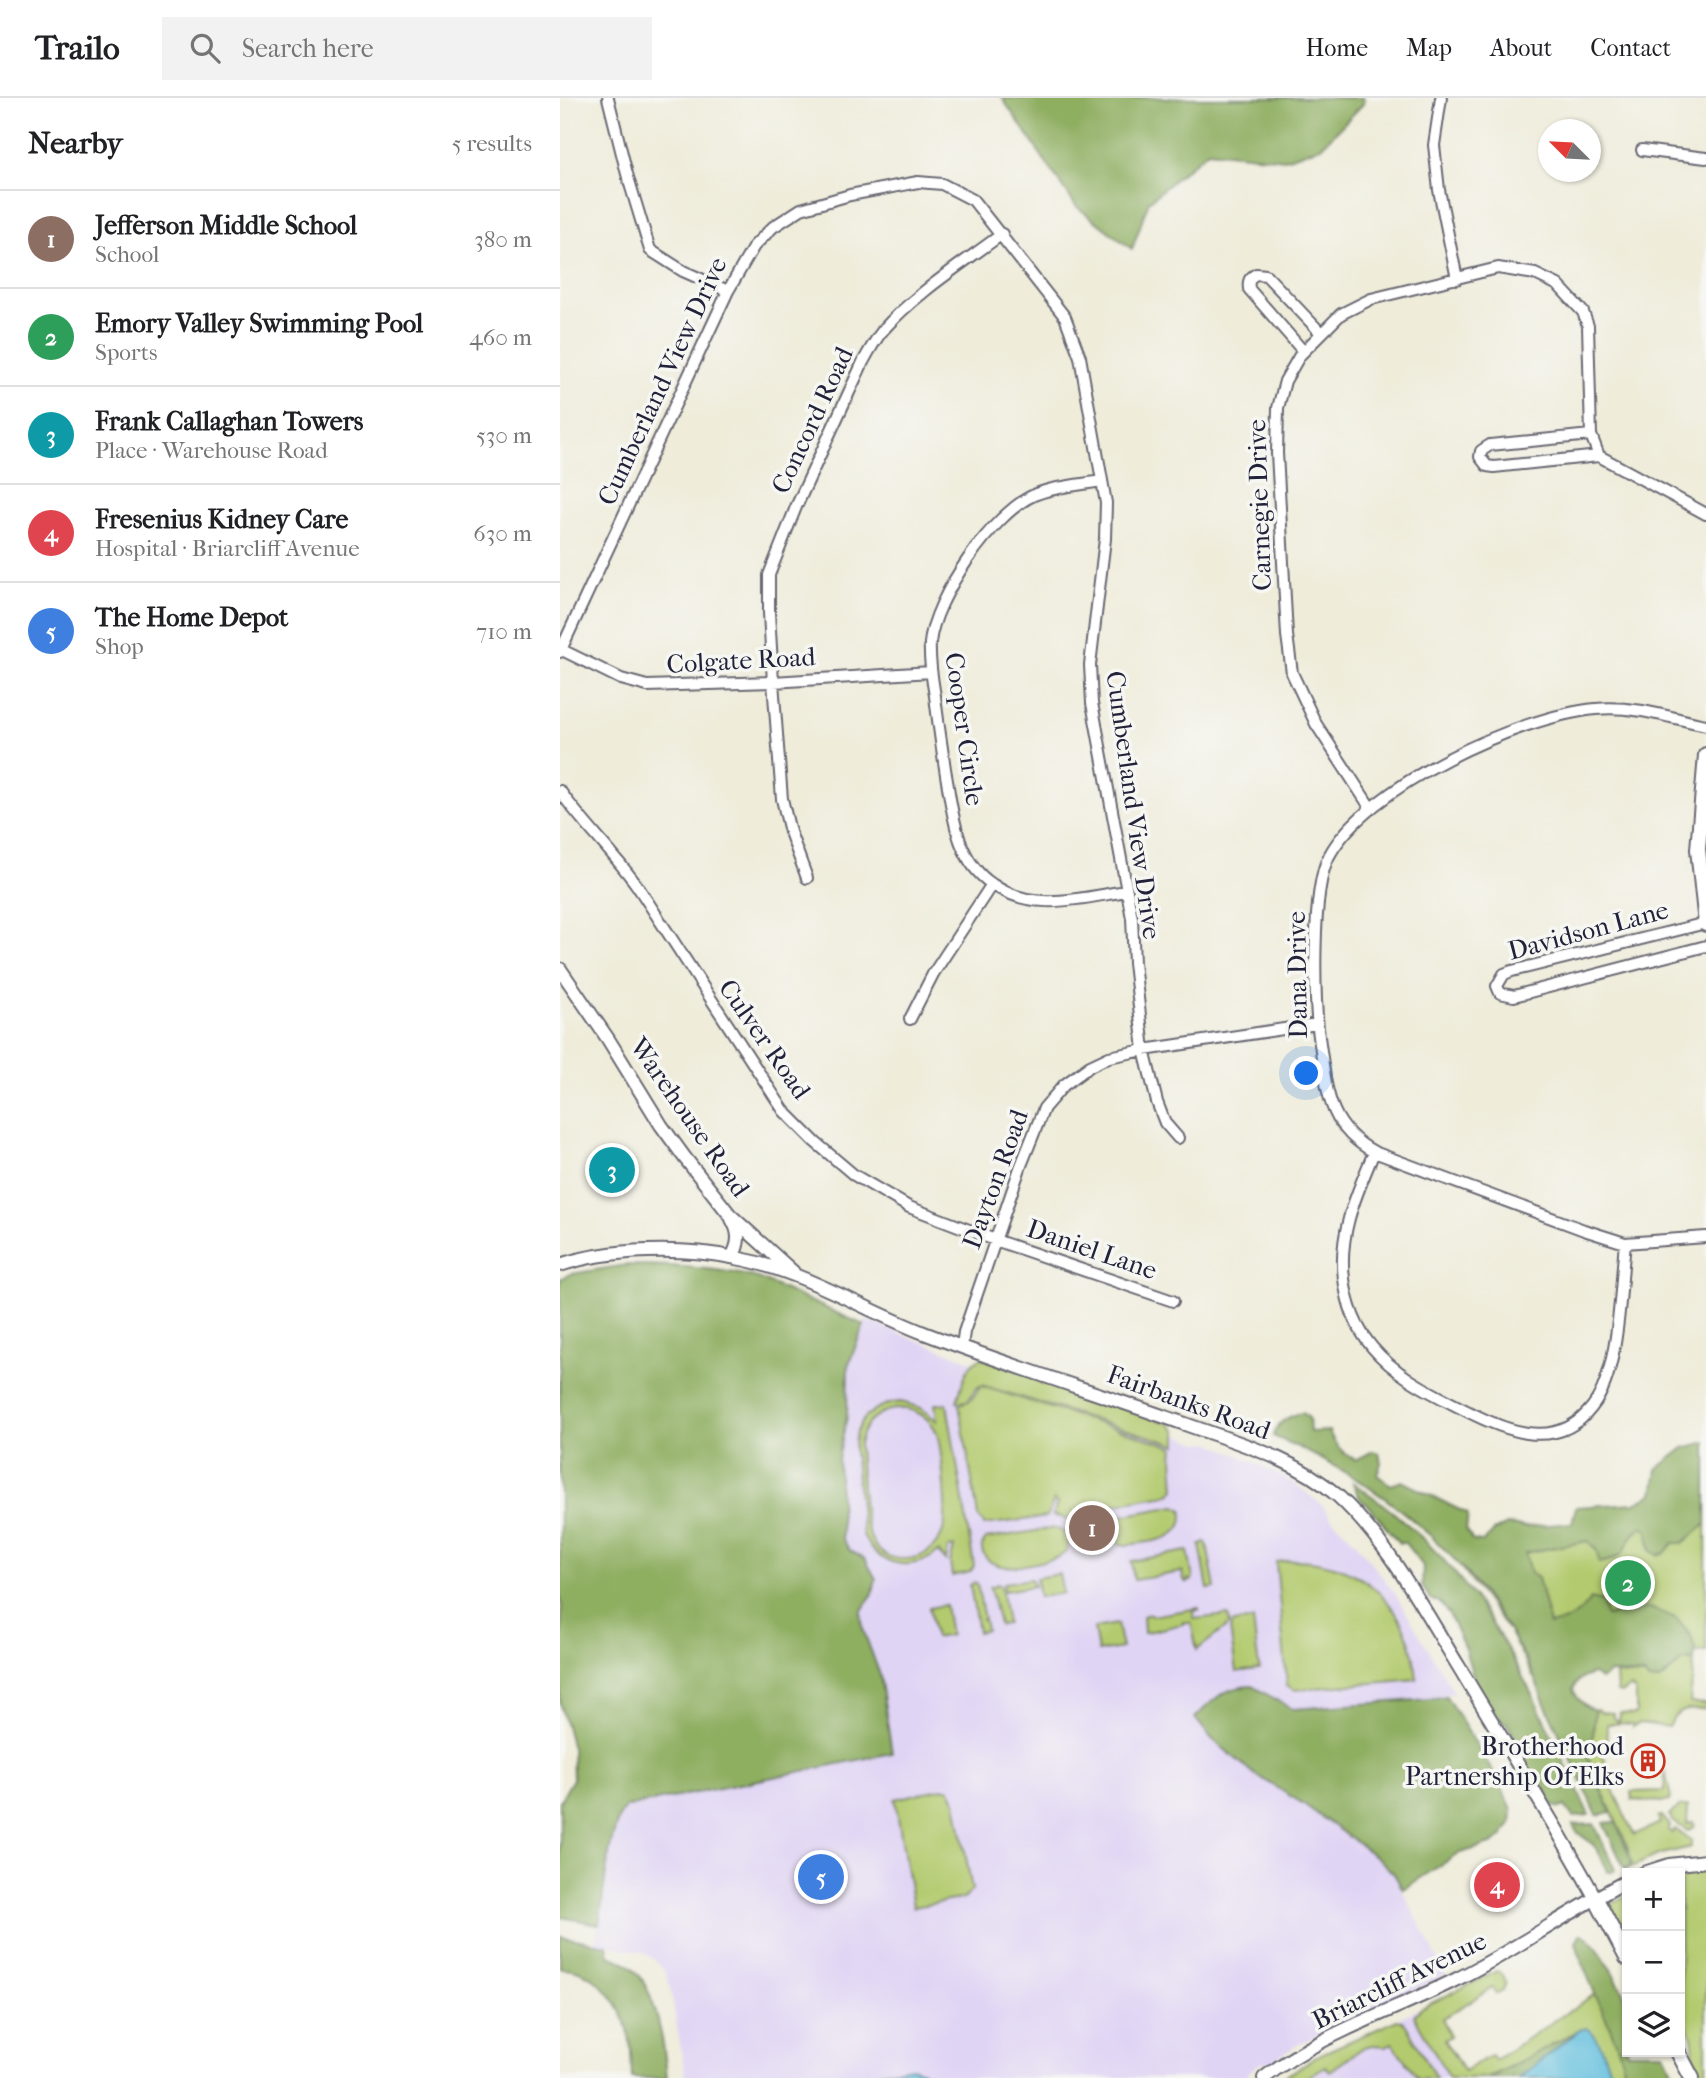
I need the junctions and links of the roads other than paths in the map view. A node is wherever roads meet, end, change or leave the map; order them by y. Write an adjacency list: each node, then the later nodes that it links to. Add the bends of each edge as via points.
1 (608, 98): 7 (street, via 650,250 683,271)
2 (1441, 98): 6 (street, via 1434,145)
3 (1642, 150): 4 (street)
4 (1706, 158)
5 (1002, 234): 7 (street, Cumberland View Drive, via 973,200 942,184 918,182 850,195 804,207 773,226 754,246); 12 (street, Cumberland View Drive, via 1065,317 1080,357); 16 (street, Concord Road, via 885,328 863,362 769,575)
6 (1457, 279): 8 (street, Carnegie Drive, via 1371,299 1341,314); 10 (street, Carnegie Drive, via 1498,268 1535,274 1568,293 1588,326)
7 (728, 290): 14 (street, Cumberland View Drive)
8 (1321, 333): 9 (street, Carnegie Drive); 9 (street, via 1266,275 1251,277 1249,289)
9 (1303, 351): 20 (street, Carnegie Drive, via 1285,381 1278,408 1292,673 1316,724)
10 (1591, 435): 11 (street, Carnegie Drive); 11 (street, via 1490,445 1480,457 1494,467)
11 (1599, 456): 13 (street)
12 (1102, 481): 15 (street, Cooper Circle, via 1048,490 1016,505 1002,519 937,610 930,643); 23 (street, Cumberland View Drive, via 1105,539 1089,680)
13 (1706, 514)
14 (560, 650): 16 (street, Colgate Road, via 647,686)
15 (931, 672): 16 (street, Colgate Road); 22 (street, Cooper Circle, via 957,832 969,861)
16 (773, 682): 21 (street, Concord Road, via 782,799)
17 (1706, 725): 20 (street, Dana Drive, via 1631,709 1562,714 1485,740)
18 (1706, 755): 24 (main road, via 1698,849)
19 (560, 791): 34 (street, Culver Road, via 618,858 784,1111 873,1188)
20 (1370, 807): 28 (street, Dana Drive, via 1328,857 1320,882)
21 (807, 878)
22 (992, 884): 23 (street, Cooper Circle, via 1029,900 1050,903); 27 (street, via 933,974)
23 (1126, 891): 29 (street, Cumberland View Drive)
24 (1706, 923): 25 (street, Davidson Lane, via 1512,971 1504,974 1497,986 1500,993 1514,996)
25 (1706, 946)
26 (560, 969): 32 (street, Warehouse Road, via 661,1125)
27 (910, 1019)
28 (1317, 1024): 29 (street, Dayton Road); 31 (street, Dana Drive, via 1335,1115 1352,1138)
29 (1144, 1050): 30 (street, Cumberland View Drive, via 1165,1123); 34 (street, Dayton Road, via 1090,1066 1044,1108)
30 (1178, 1138)
31 (1374, 1152): 35 (street, Dana Drive); 35 (street, via 1350,1209 1342,1257 1355,1319 1371,1346 1399,1373 1506,1429 1531,1434 1564,1429 1595,1404 1610,1369)
32 (730, 1215): 36 (street, via 738,1240); 38 (street, Warehouse Road)
33 (1706, 1237): 35 (street, Dana Drive)
34 (995, 1240): 39 (street, Daniel Lane); 40 (street, Dayton Road)
35 (1625, 1243)
36 (732, 1257): 37 (street, Fairbanks Road, via 630,1252); 38 (street, Fairbanks Road)
37 (560, 1265)
38 (798, 1277): 40 (street, Fairbanks Road)
39 (1173, 1301)
40 (962, 1346): 44 (street, Fairbanks Road, via 1271,1455 1338,1496 1397,1567)
41 (1706, 1861): 42 (street)
42 (1660, 1868)
43 (1622, 1884): 44 (street, Briarcliff Avenue)
44 (1596, 1899): 45 (main road); 47 (street, Briarcliff Avenue, via 1446,1985 1339,2033)
45 (1622, 1948)
46 (1681, 2057): 48 (main road)
47 (1264, 2078)
48 (1692, 2078)

